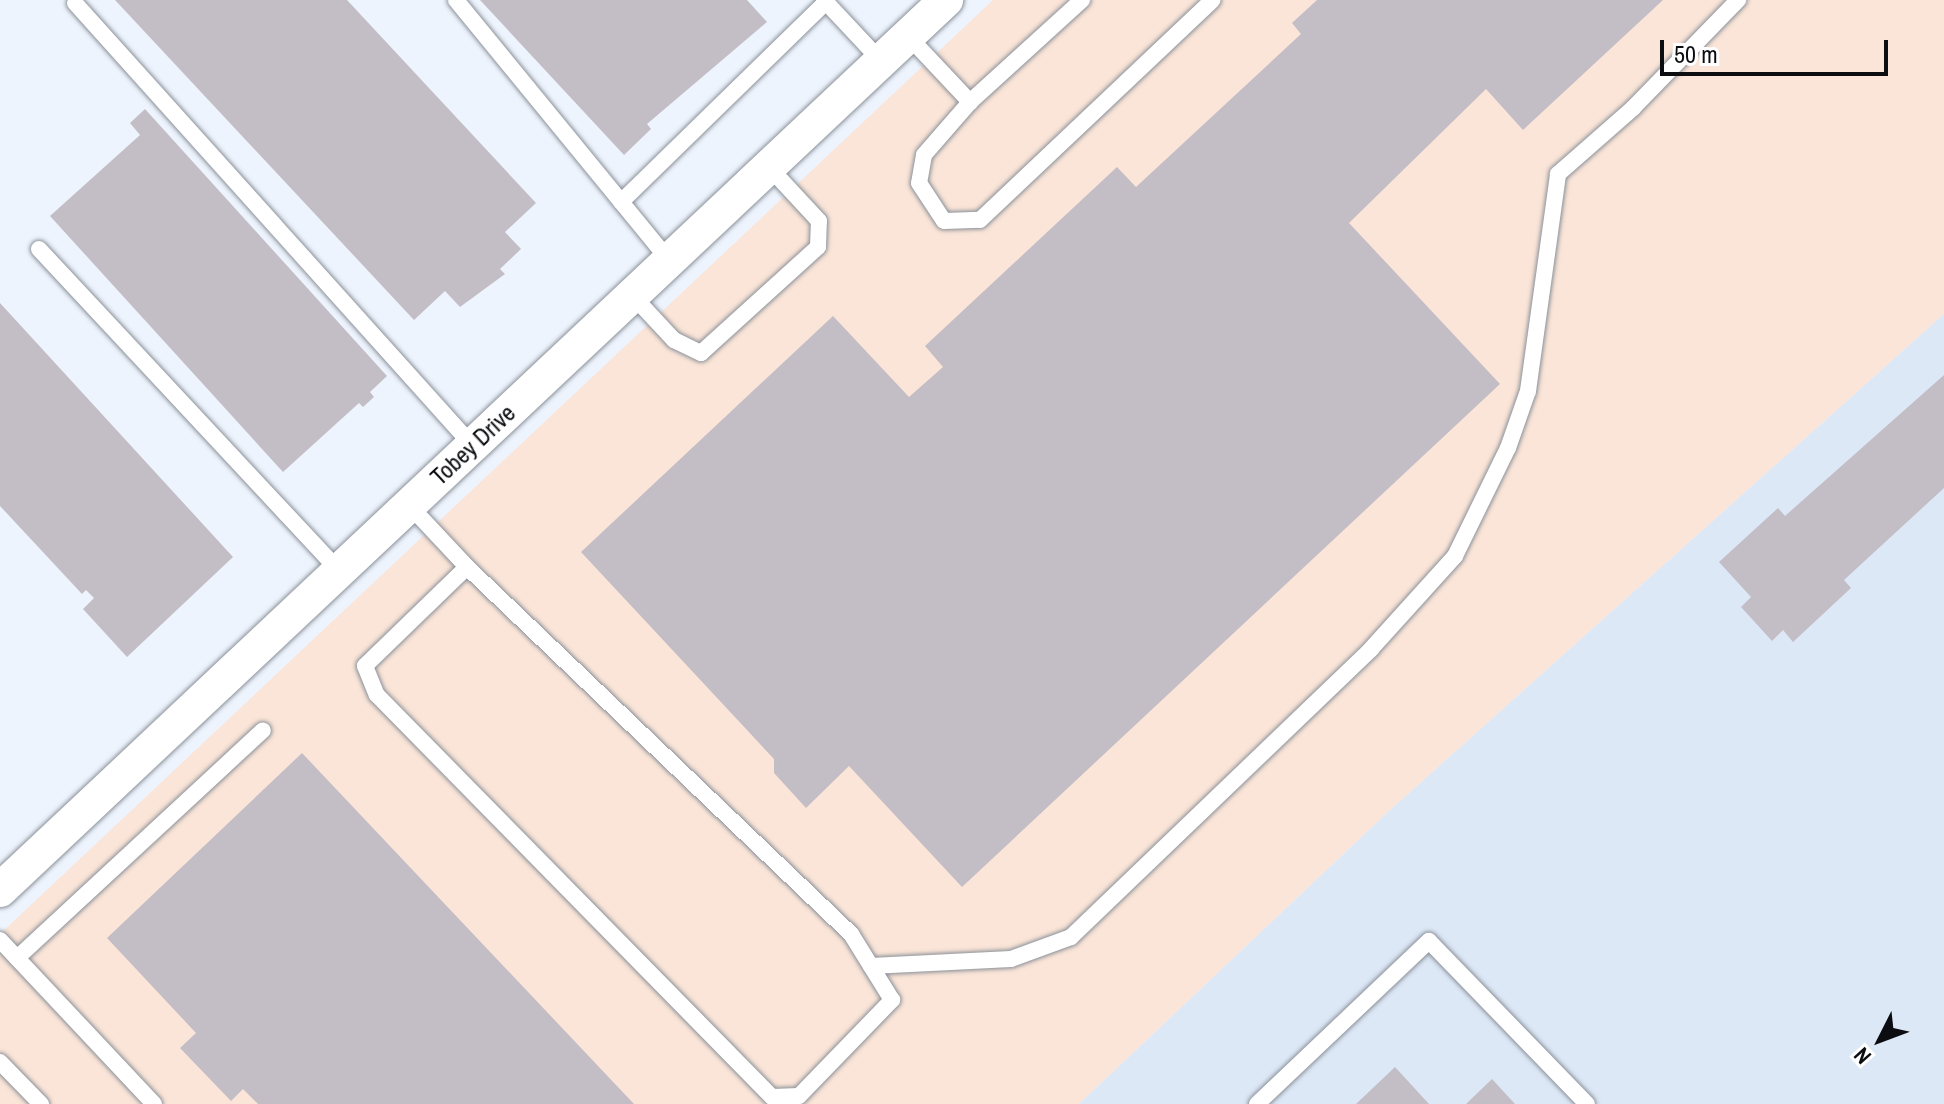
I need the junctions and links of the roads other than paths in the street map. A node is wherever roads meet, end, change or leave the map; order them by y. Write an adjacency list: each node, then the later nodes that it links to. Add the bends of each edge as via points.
1 (456, 0): 12 (lane)
2 (946, 0): 8 (street, Tobey Drive)
3 (1082, 0): 10 (lane)
4 (1213, 0): 10 (lane, via 980,220 944,221 919,183 924,155)
5 (1738, 0): 24 (lane, via 1633,108 1558,174 1528,391 1508,448 1455,556 1381,637 1071,937 1011,959)
6 (825, 1): 9 (lane); 12 (lane)
7 (75, 3): 16 (lane)
8 (908, 36): 9 (street, Tobey Drive); 10 (lane)
9 (881, 61): 11 (street, Tobey Drive)
10 (970, 102)
11 (769, 167): 14 (street, Tobey Drive); 15 (lane, via 819,221 818,247 701,353 674,340)
12 (621, 202): 14 (lane)
13 (39, 249): 19 (lane)
14 (669, 260): 15 (street, Tobey Drive)
15 (632, 295): 16 (street, Tobey Drive)
16 (472, 445): 17 (street, Tobey Drive)
17 (409, 505): 18 (lane); 19 (street, Tobey Drive)
18 (467, 567): 24 (lane, via 851,934); 24 (lane, via 365,666 377,695 772,1097 799,1096 892,1000)
19 (339, 571): 21 (street, Tobey Drive)
20 (263, 730): 23 (lane)
21 (0, 890)
22 (0, 940): 23 (lane)
23 (17, 958): 27 (lane)
24 (871, 966)
25 (0, 1062): 26 (lane)
26 (41, 1104)
27 (154, 1104)
28 (1257, 1104): 29 (lane, via 1429,941)
29 (1587, 1104)

